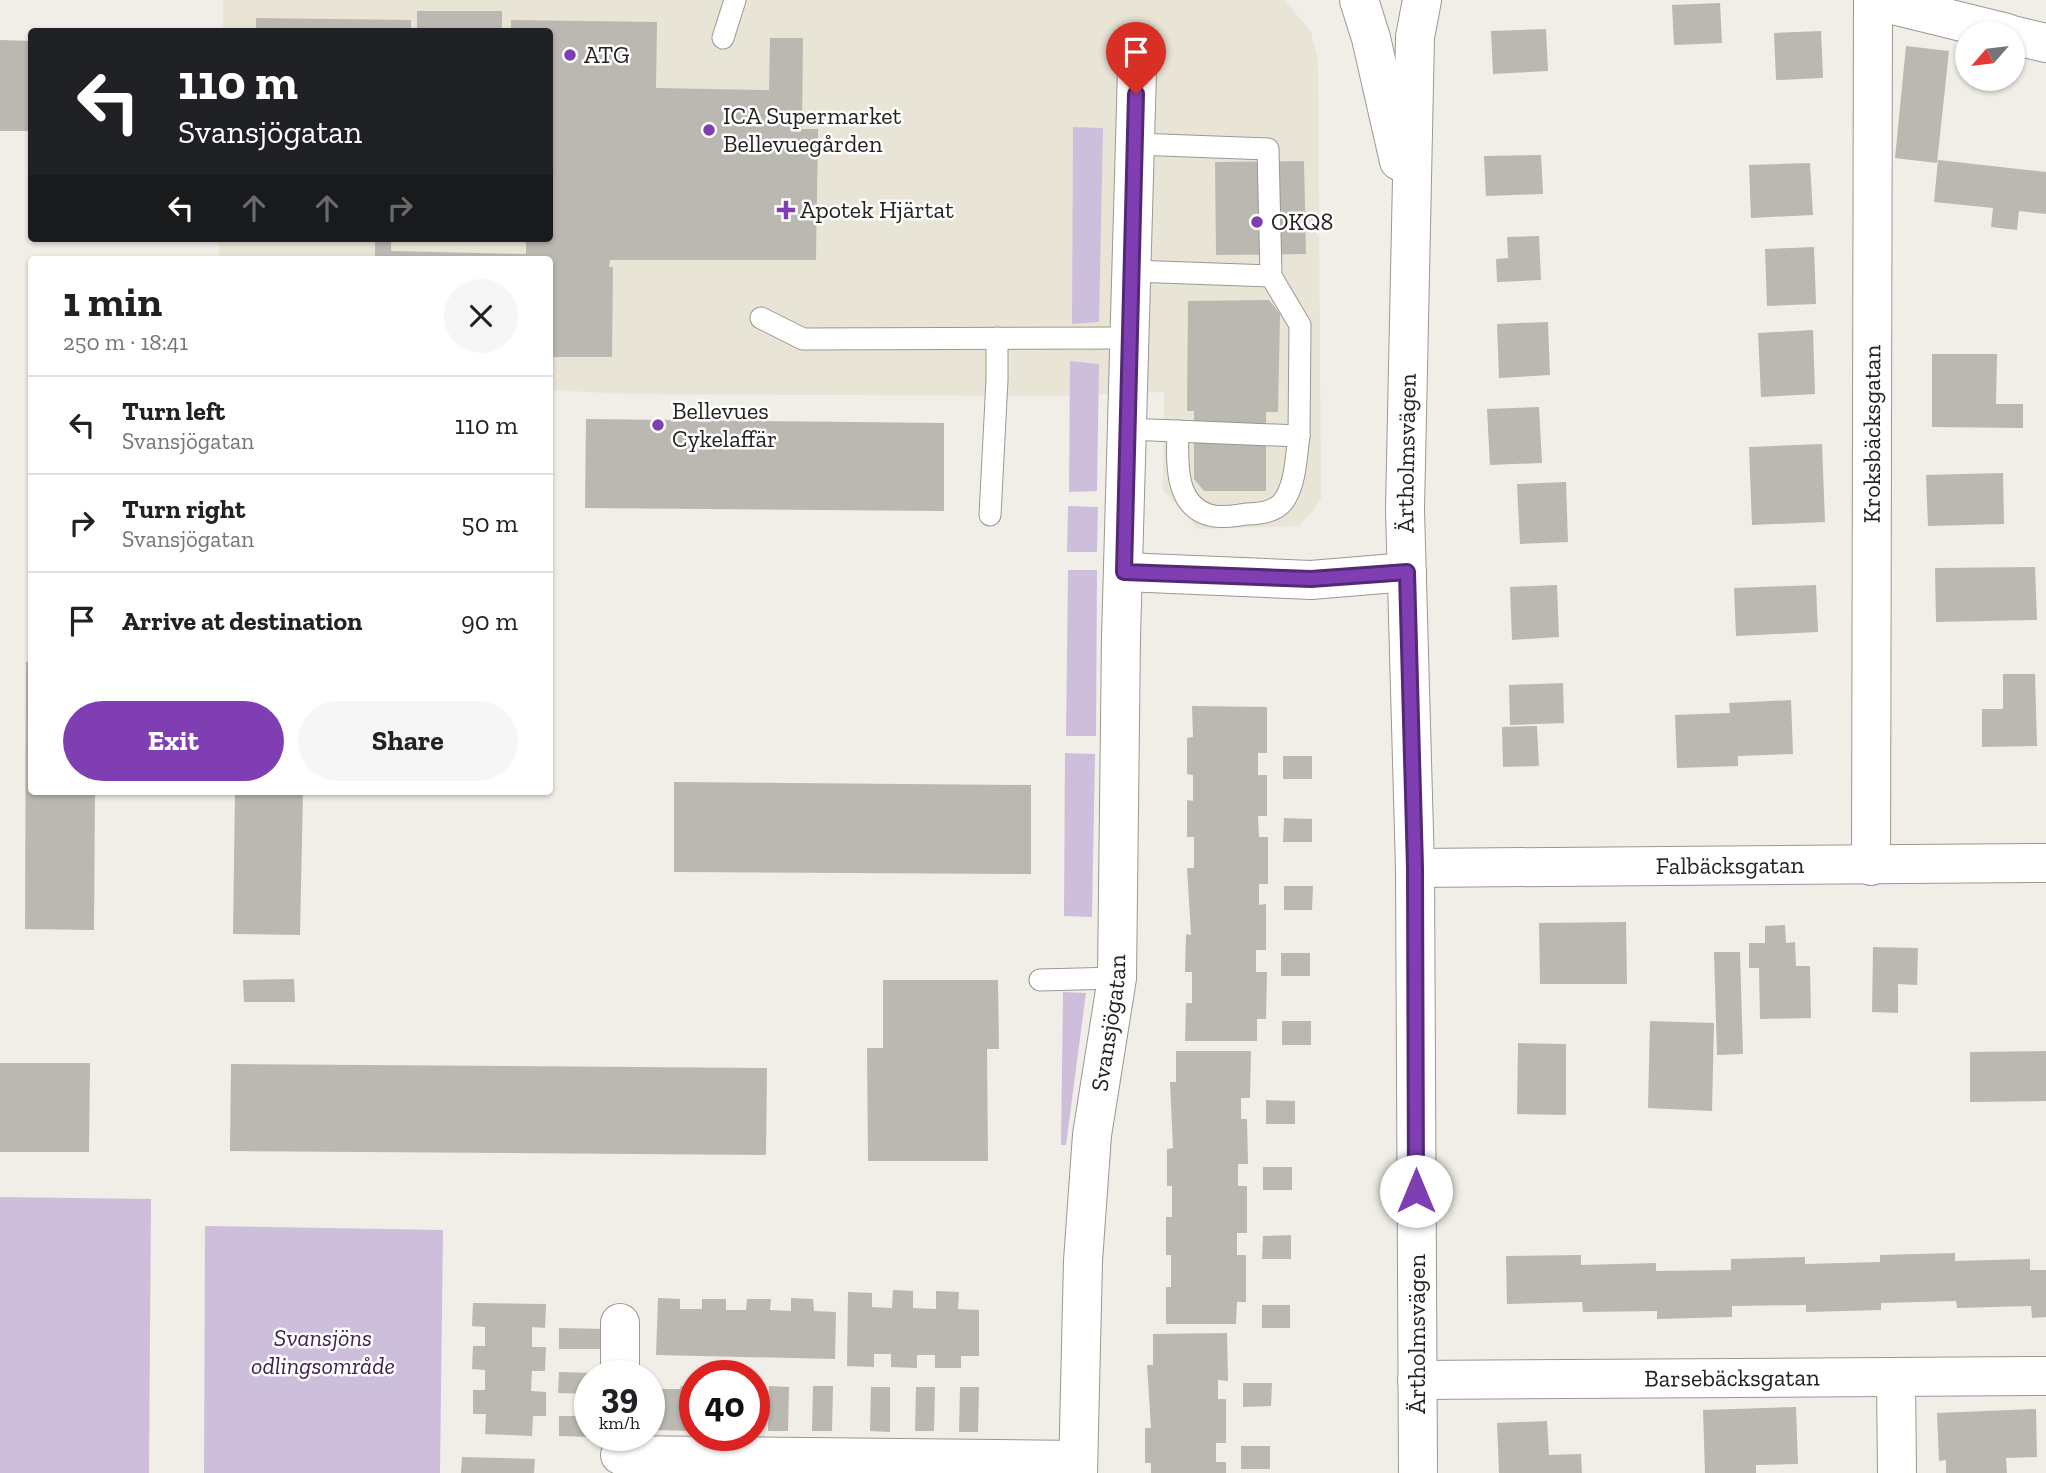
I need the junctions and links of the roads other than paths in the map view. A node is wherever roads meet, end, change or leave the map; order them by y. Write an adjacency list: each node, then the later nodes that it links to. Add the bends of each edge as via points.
1 (735, 0): 6 (lane)
2 (1359, 0): 11 (street, Ärtholmsvägen)
3 (1422, 0): 11 (street, Ärtholmsvägen, via 1415,37)
4 (1873, 0): 5 (street); 24 (street, Kroksbäcksgatan)
5 (1958, 21)
6 (723, 38)
7 (2025, 38): 8 (street)
8 (2046, 43)
9 (1137, 70): 10 (street, Svansjögatan)
10 (1135, 144): 12 (street, Svansjögatan); 13 (lane, via 1268,149)
11 (1413, 230): 22 (street, Ärtholmsvägen)
12 (1132, 271): 13 (lane); 16 (street, Svansjögatan)
13 (1271, 276): 19 (lane, via 1300,325)
14 (761, 318): 15 (lane, via 803,339)
15 (997, 338): 16 (lane); 20 (lane)
16 (1130, 338): 17 (street, Svansjögatan)
17 (1127, 429): 18 (lane); 21 (street, Svansjögatan)
18 (1178, 431): 19 (lane); 19 (lane, via 1177,468 1183,491 1197,510 1215,516 1265,513 1284,501 1293,480)
19 (1299, 436)
20 (990, 514)
21 (1124, 572): 22 (street, via 1311,579); 26 (street, Svansjögatan)
22 (1407, 572): 25 (street, Ärtholmsvägen)
23 (2046, 863): 24 (street, Falbäcksgatan)
24 (1871, 866): 25 (street, Falbäcksgatan)
25 (1415, 868): 32 (street, Ärtholmsvägen)
26 (1117, 978): 27 (lane); 34 (street, Svansjögatan, via 1092,1135 1083,1261)
27 (1040, 980)
28 (620, 1323): 29 (street)
29 (620, 1360)
30 (2046, 1376): 31 (street, Barsebäcksgatan)
31 (1896, 1378): 32 (street, Barsebäcksgatan); 36 (street)
32 (1417, 1380): 35 (street, Ärtholmsvägen)
33 (620, 1454): 34 (street)
34 (1078, 1467)
35 (1418, 1473)
36 (1897, 1473)

